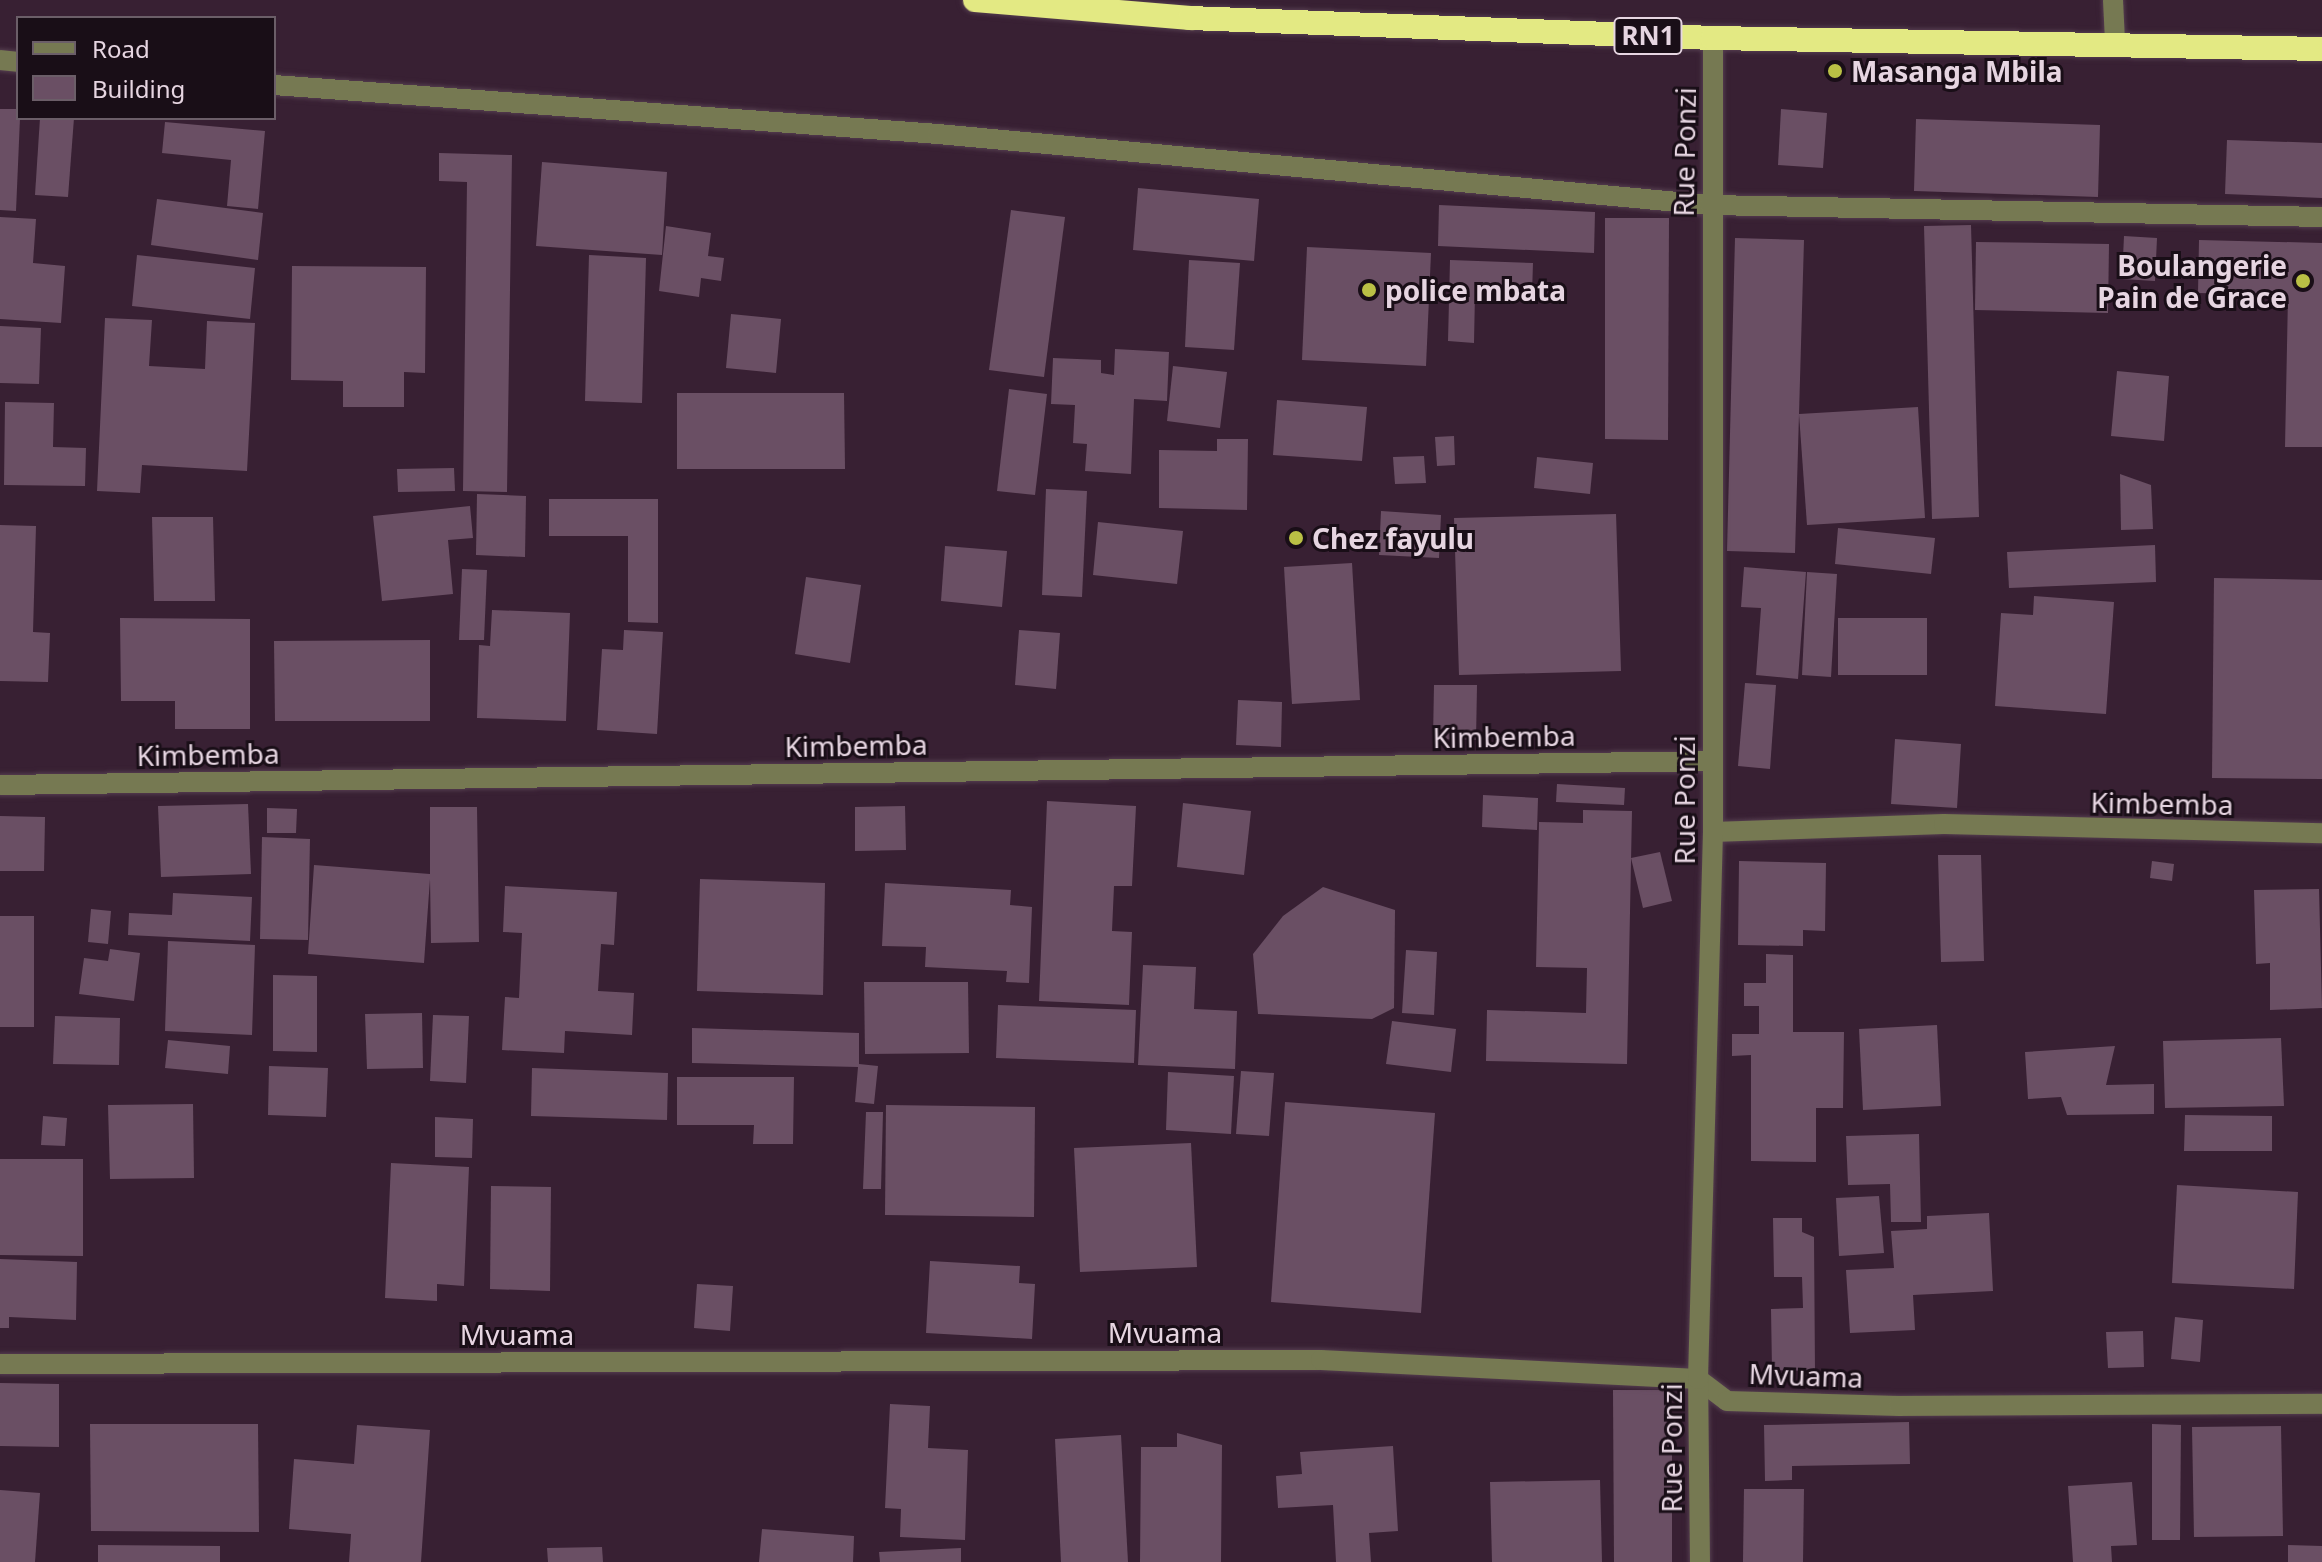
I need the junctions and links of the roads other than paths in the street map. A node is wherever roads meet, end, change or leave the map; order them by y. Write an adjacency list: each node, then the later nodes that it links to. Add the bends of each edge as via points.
1 (975, 0): 3 (highway, RN1, via 1190,18)
2 (2113, 0): 4 (street)
3 (1713, 38): 4 (highway, RN1); 7 (street, Rue Ponzi)
4 (2115, 41): 5 (highway, RN1)
5 (2322, 49)
6 (276, 85): 7 (street, via 938,134)
7 (1710, 205): 8 (street); 9 (street, Rue Ponzi)
8 (2322, 217)
9 (1712, 761): 10 (street, Kimbemba); 11 (street, Rue Ponzi)
10 (0, 785)
11 (1713, 832): 12 (street, Kimbemba, via 1944,824); 14 (street, Rue Ponzi)
12 (2322, 833)
13 (0, 1364): 14 (street, Mvuama, via 1321,1360)
14 (1698, 1379): 15 (street, Mvuama, via 1727,1401 1899,1406); 16 (street, Rue Ponzi)
15 (2322, 1404)
16 (1700, 1562)

